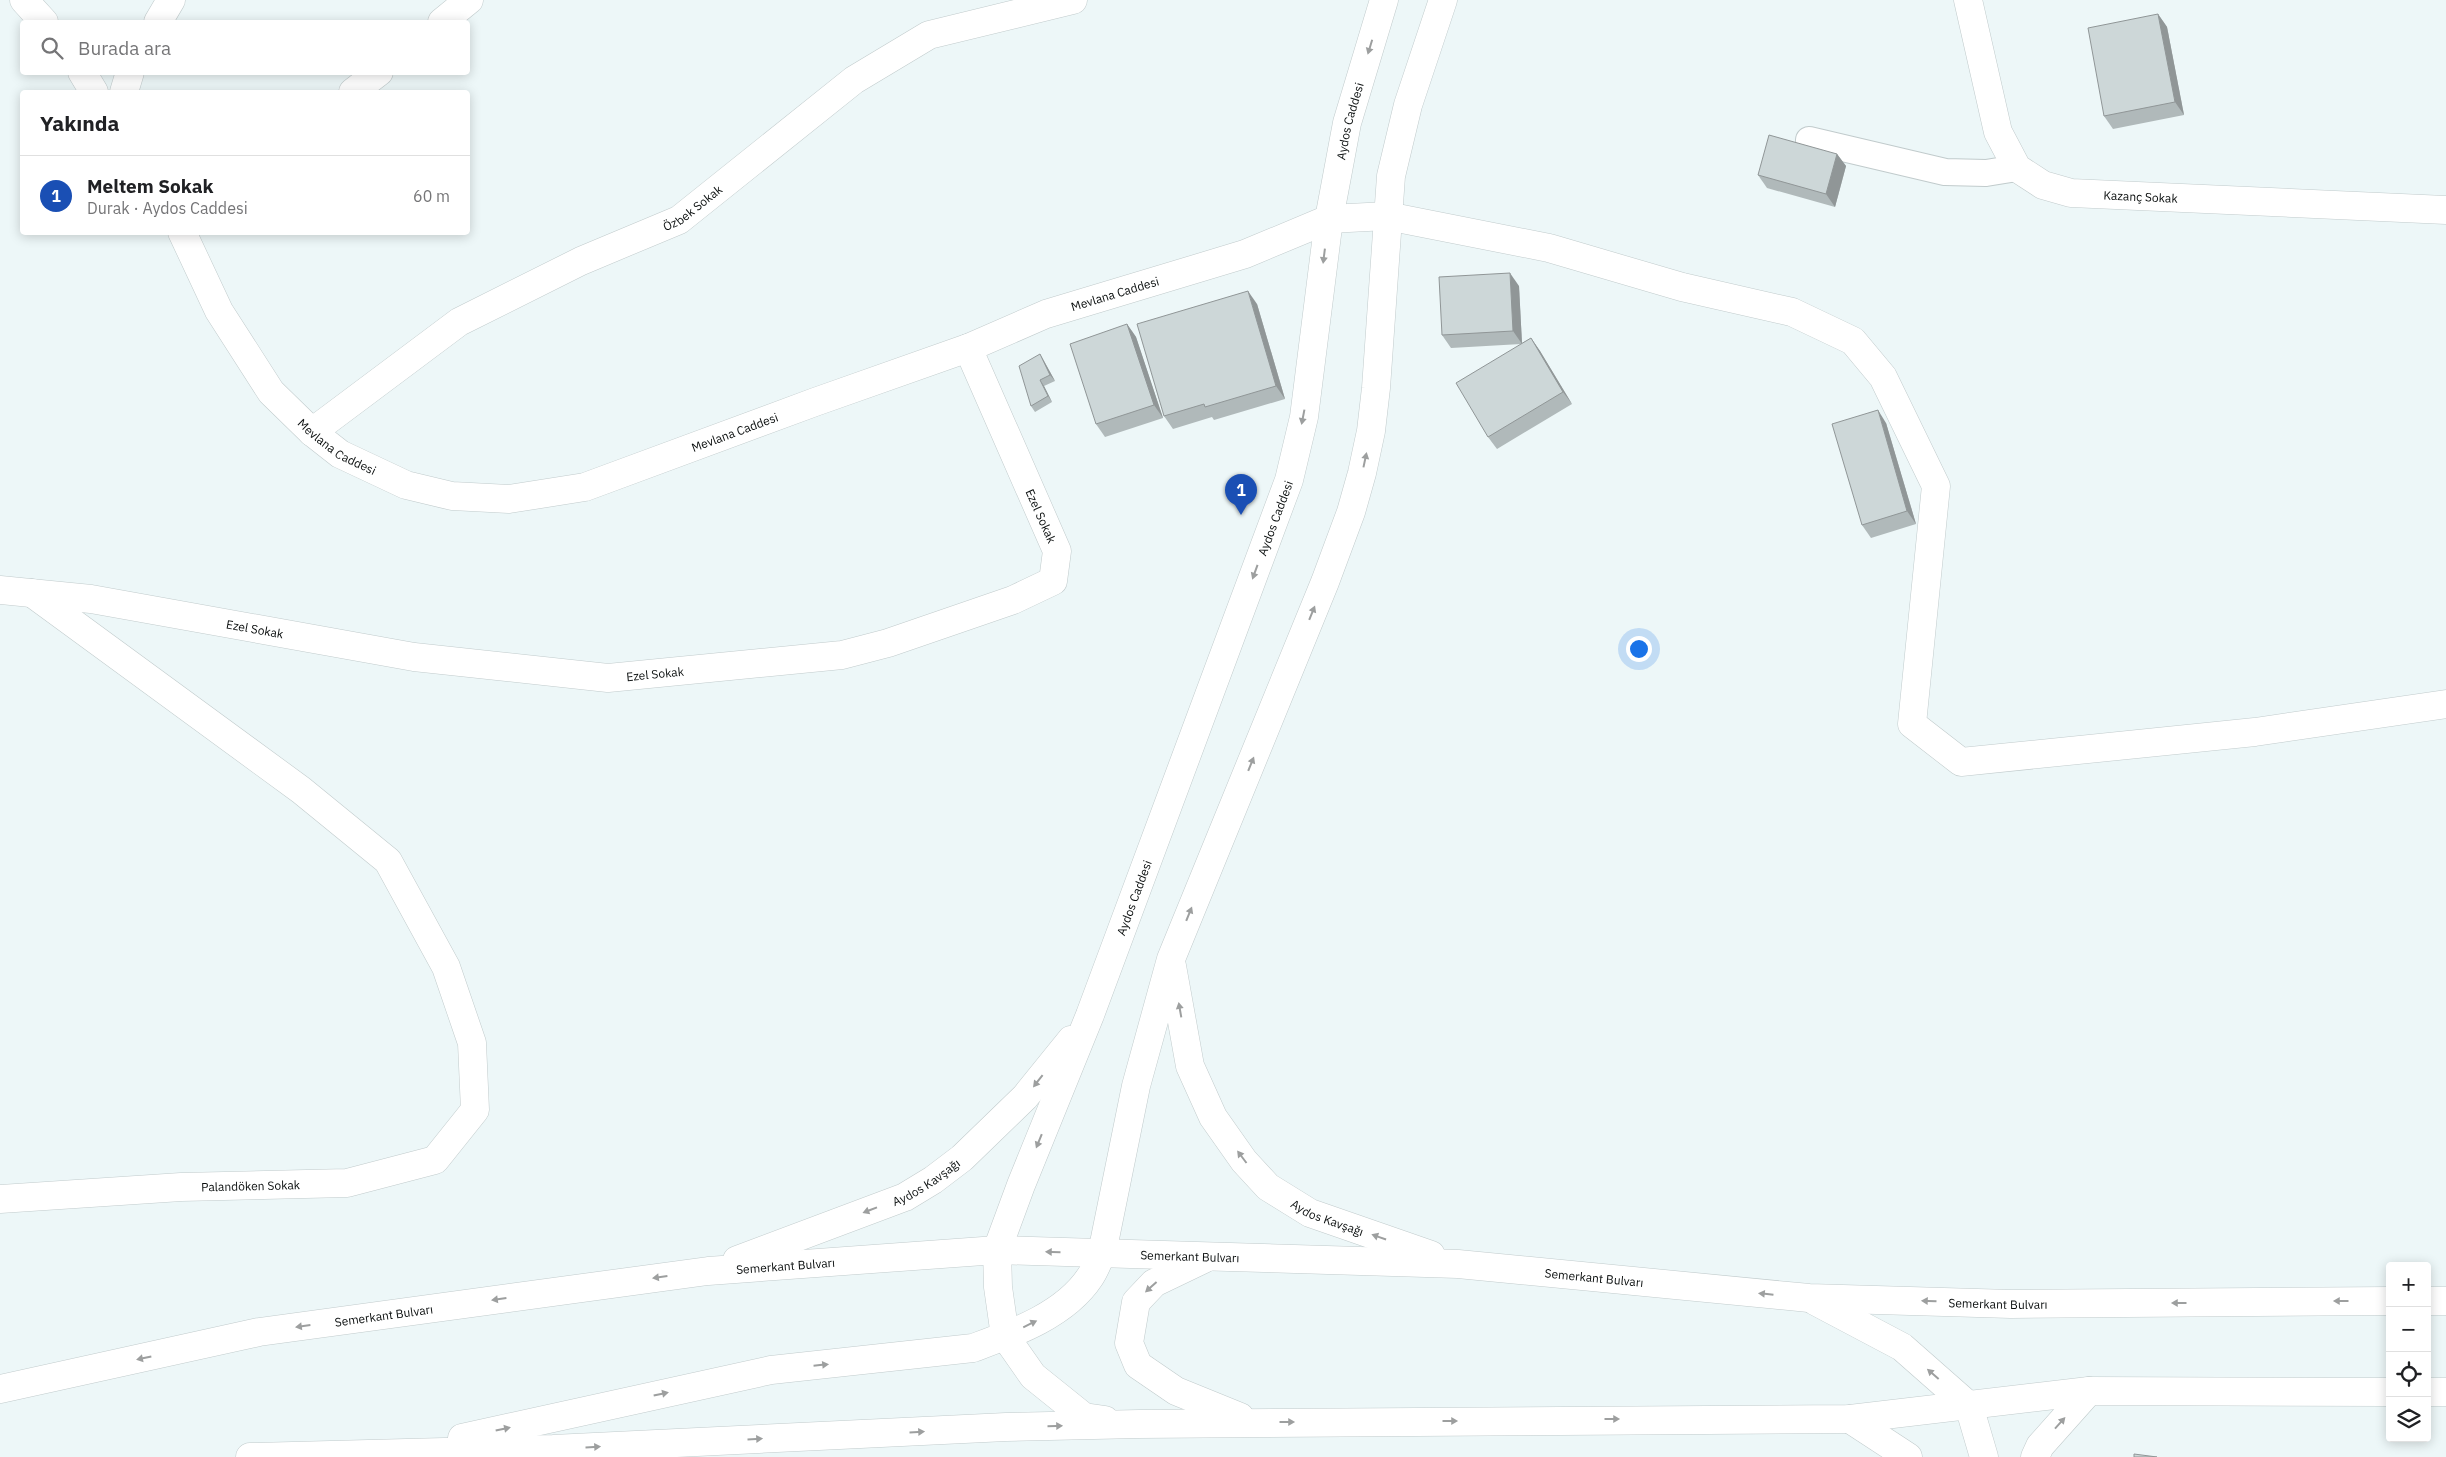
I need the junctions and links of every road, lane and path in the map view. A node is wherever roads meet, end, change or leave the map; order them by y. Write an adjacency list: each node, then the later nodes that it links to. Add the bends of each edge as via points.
1 (24, 0): 8 (main road)
2 (171, 0): 9 (main road)
3 (469, 0): 10 (main road)
4 (1073, 0): 24 (main road, Özbek Sokak, via 929,35 854,80 679,220 581,261 460,322)
5 (1384, 0): 21 (main road, Aydos Caddesi, one-way to 21, via 1348,123)
6 (1443, 0): 20 (main road, via 1408,105 1392,176)
7 (1968, 0): 18 (main road, via 1998,132)
8 (42, 20)
9 (159, 20)
10 (444, 20)
11 (84, 75): 14 (main road)
12 (129, 75): 15 (main road)
13 (375, 75): 16 (main road)
14 (93, 90)
15 (125, 90)
16 (356, 90)
17 (1809, 140): 18 (lane, via 1944,172 1986,173)
18 (2017, 168): 19 (main road, Kazanç Sokak, via 2043,184 2071,194)
19 (2446, 210)
20 (1387, 216): 21 (main road, Mevlana Caddesi); 27 (main road, Mevlana Caddesi, via 1549,248 1682,287 1792,312 1853,341 1883,377 1936,486 1912,724 1961,762 2255,732); 28 (main road, one-way to 20, via 1326,582 1351,512 1371,431)
21 (1329, 219): 23 (main road, Mevlana Caddesi, via 1245,254 1046,314); 29 (main road, Aydos Caddesi, one-way to 29, via 1304,417 1289,480)
22 (183, 235): 24 (main road, Mevlana Caddesi, via 219,310 271,392)
23 (968, 348): 24 (main road, Mevlana Caddesi, via 585,488 509,499 452,496 406,485 340,454); 26 (main road, Ezel Sokak, via 1057,551 1053,581 1013,600 888,643 842,655 608,678 414,657 91,599)
24 (312, 432)
25 (0, 590): 26 (main road, Ezel Sokak)
26 (32, 593): 30 (main road, Palandöken Sokak, via 301,790 388,861 446,967 472,1042 475,1110 434,1160 347,1183 180,1187)
27 (2446, 704)
28 (1171, 960): 32 (main road, via 1136,1086); 34 (main road, Aydos Kavşağı, one-way to 28, via 1310,1213 1268,1187 1213,1117 1190,1066)
29 (1090, 1015): 31 (main road, Aydos Caddesi, one-way to 31); 35 (main road, Aydos Kavşağı, one-way to 35, via 1025,1098 962,1158 933,1180 905,1197)
30 (0, 1199)
31 (997, 1250): 32 (main road, Semerkant Bulvarı, one-way to 31); 35 (main road, Semerkant Bulvarı); 40 (main road)
32 (1102, 1253): 33 (main road, Semerkant Bulvarı); 40 (main road, one-way to 32, via 1050,1314 1072,1296 1090,1278)
33 (1210, 1256): 34 (main road, Semerkant Bulvarı); 48 (main road, one-way to 48, via 1154,1283 1136,1302 1129,1343 1138,1365 1176,1391)
34 (1458, 1264): 36 (main road, Semerkant Bulvarı, one-way to 34)
35 (708, 1270): 41 (main road, Semerkant Bulvarı, one-way to 41, via 259,1332)
36 (1809, 1298): 37 (main road, Semerkant Bulvarı, one-way to 36, via 2011,1304); 46 (main road, one-way to 36, via 1902,1347)
37 (2386, 1301)
38 (2431, 1301): 39 (main road)
39 (2446, 1301)
40 (1005, 1336): 49 (main road, via 1033,1376 1084,1417); 50 (main road, one-way to 40, via 771,1370 973,1348)
41 (0, 1389)
42 (2088, 1391): 43 (main road); 46 (main road); 55 (main road, one-way to 42, via 2040,1446)
43 (2386, 1392)
44 (2431, 1392): 45 (main road)
45 (2446, 1392)
46 (1969, 1406): 47 (main road); 54 (main road)
47 (1850, 1419): 48 (main road, one-way to 47); 53 (main road)
48 (1252, 1422): 49 (main road)
49 (1138, 1424): 51 (main road, one-way to 49, via 996,1428)
50 (404, 1451): 51 (main road); 52 (main road)
51 (547, 1453)
52 (250, 1457)
53 (1908, 1457)
54 (1984, 1457)
55 (2035, 1457)

